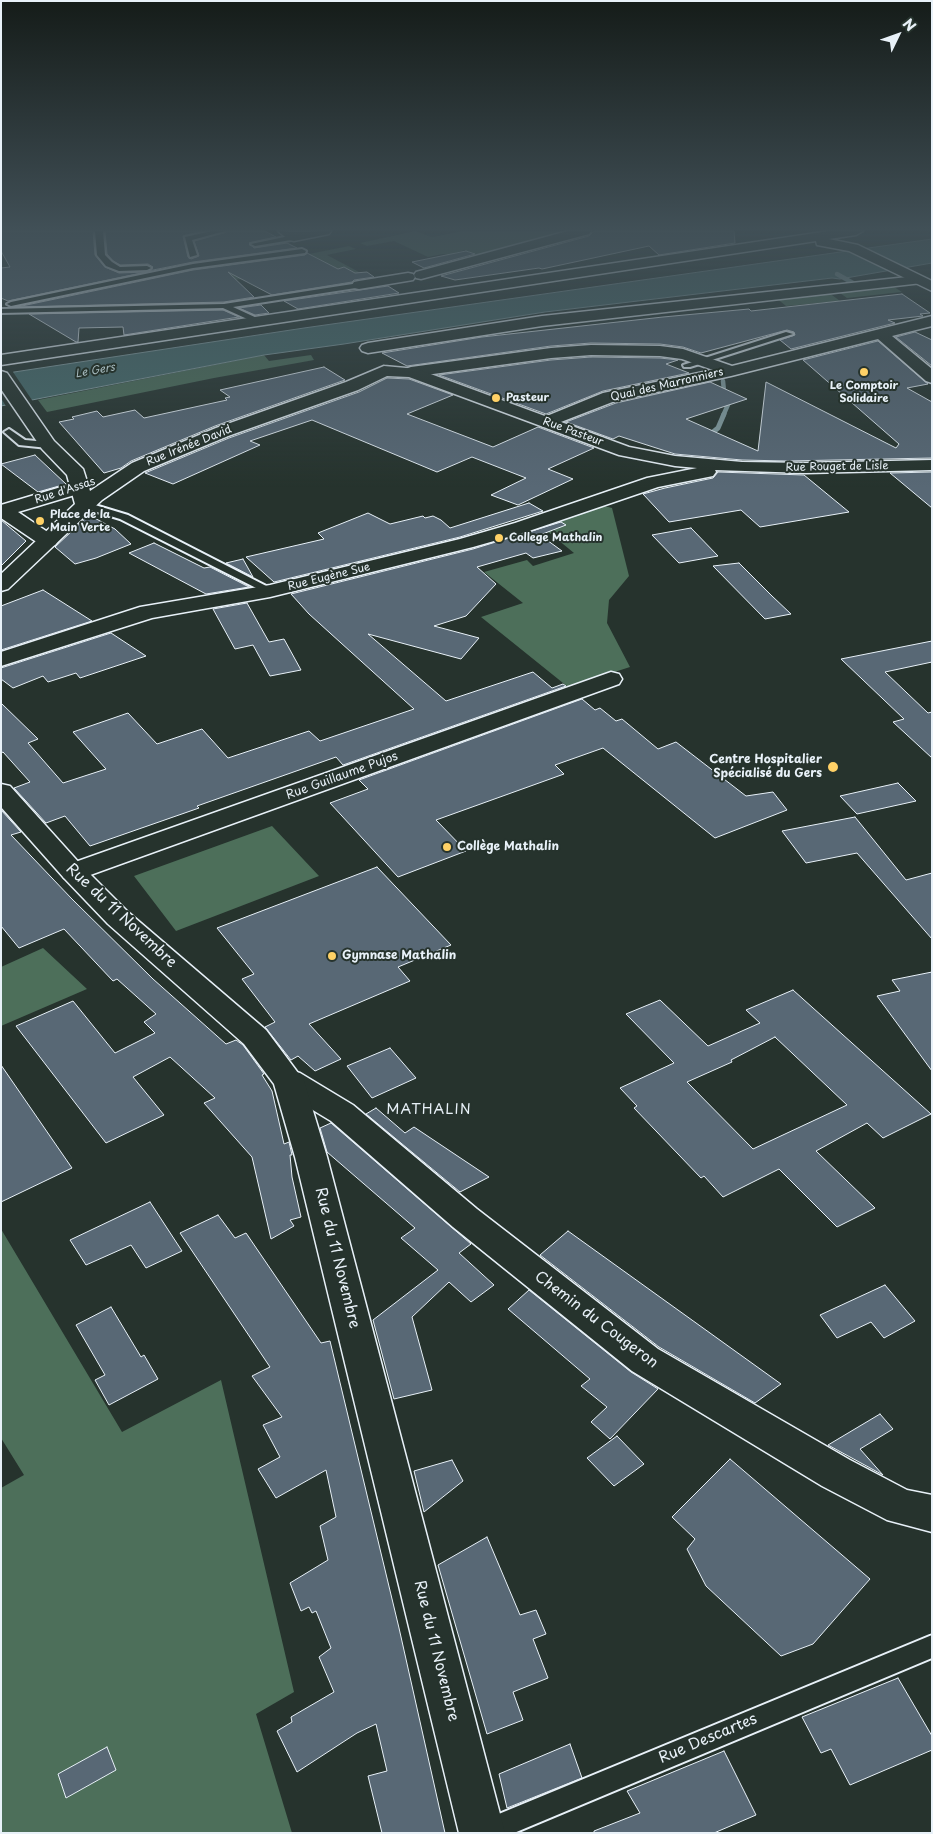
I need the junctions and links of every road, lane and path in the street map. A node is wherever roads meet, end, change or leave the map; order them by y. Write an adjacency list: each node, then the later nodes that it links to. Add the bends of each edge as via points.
1 (247, 317): 4 (lane)
2 (285, 317): 4 (main road)
3 (581, 317): 12 (main road, via 368,348)
4 (256, 321): 9 (main road)
5 (932, 321): 7 (main road, Quai des Marronniers)
6 (789, 334): 10 (lane)
7 (881, 334): 13 (main road, Quai des Marronniers); 16 (main road)
8 (637, 351): 10 (main road, Quai des Marronniers); 12 (main road, Rue Irénée David, via 565,351); 15 (main road)
9 (1, 360)
10 (704, 360): 11 (lane); 13 (main road, Quai des Marronniers)
11 (686, 365)
12 (408, 371): 17 (main road, Rue Pasteur); 23 (main road, Rue Irénée David, via 376,374 352,386 198,441)
13 (731, 371): 15 (main road, Quai des Marronniers)
14 (1, 376): 19 (main road)
15 (640, 378): 17 (main road, Quai des Marronniers, via 609,398)
16 (932, 378)
17 (548, 422): 20 (main road, Rue Pasteur)
18 (9, 432): 19 (lane, via 22,443)
19 (48, 445): 25 (main road)
20 (625, 450): 22 (main road, Rue Pasteur, via 675,460); 24 (main road, via 662,469)
21 (932, 465): 22 (main road, Rue Rouget de Lisle)
22 (742, 467): 24 (main road, Rue Eugène Sue)
23 (128, 472): 25 (main road, Rue Irénée David); 25 (main road, Rue d'Assas)
24 (654, 482): 29 (main road, Rue Eugène Sue, via 522,527)
25 (80, 488): 26 (main road, Rue d'Assas); 27 (main road, Rue Irénée David); 29 (lane, via 124,517)
26 (2, 510): 27 (main road)
27 (48, 541): 28 (main road, Rue Irénée David)
28 (1, 585)
29 (270, 591): 30 (main road, Rue Eugène Sue, via 148,612)
30 (1, 660)
31 (611, 679): 33 (main road, Rue Guillaume Pujos)
32 (1, 791): 33 (main road, Rue du 11 Novembre)
33 (73, 872): 34 (main road, Rue du 11 Novembre, via 118,918 255,1037)
34 (289, 1081): 35 (main road, Chemin du Cougeron, via 342,1112 465,1218 645,1360 836,1473 901,1507); 37 (main road, Rue du 11 Novembre)
35 (932, 1514)
36 (932, 1646): 37 (lane, Rue Descartes)
37 (484, 1833)

